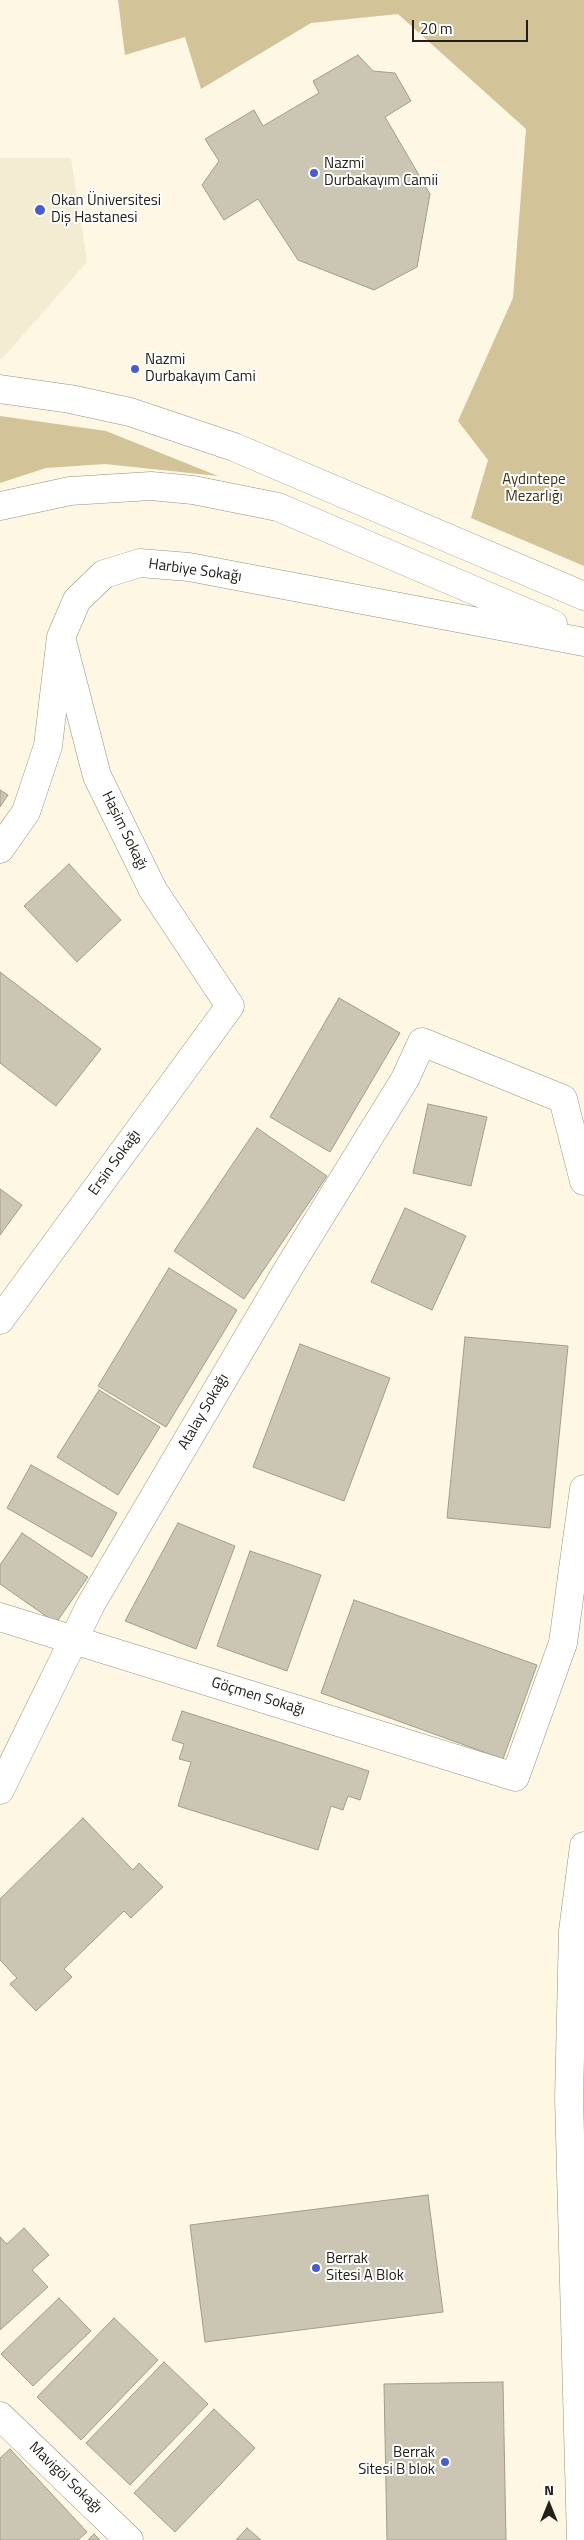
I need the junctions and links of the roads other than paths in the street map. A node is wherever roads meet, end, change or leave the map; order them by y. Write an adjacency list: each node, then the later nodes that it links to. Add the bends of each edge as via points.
1 (0, 389): 3 (street, via 130,412 234,447)
2 (0, 506): 4 (street, via 70,491 151,486 193,490 278,507)
3 (584, 596)
4 (584, 636)
5 (61, 637): 6 (street, Harbiye Sokağı, via 78,600 104,574 140,563 190,567); 7 (street, Harbiye Sokağı, via 48,746 26,812); 8 (street, Haşim Sokağı, via 97,776 153,890)
6 (584, 642)
7 (0, 849)
8 (230, 1006): 10 (street, Ersin Sokağı)
9 (584, 1180): 14 (street, Atalay Sokağı, via 563,1099 422,1042 405,1079 291,1264 91,1604)
10 (9, 1289): 11 (street, Ersin Sokağı)
11 (0, 1320)
12 (584, 1489): 14 (street, Göçmen Sokağı, via 563,1643 515,1777)
13 (0, 1617): 14 (street, Göçmen Sokağı)
14 (74, 1640): 15 (street, Atalay Sokağı)
15 (0, 1790)
16 (584, 1846): 19 (street, via 573,1931 569,2098)
17 (0, 2416): 18 (street, Mavigöl Sokağı)
18 (129, 2540)
19 (581, 2540)

